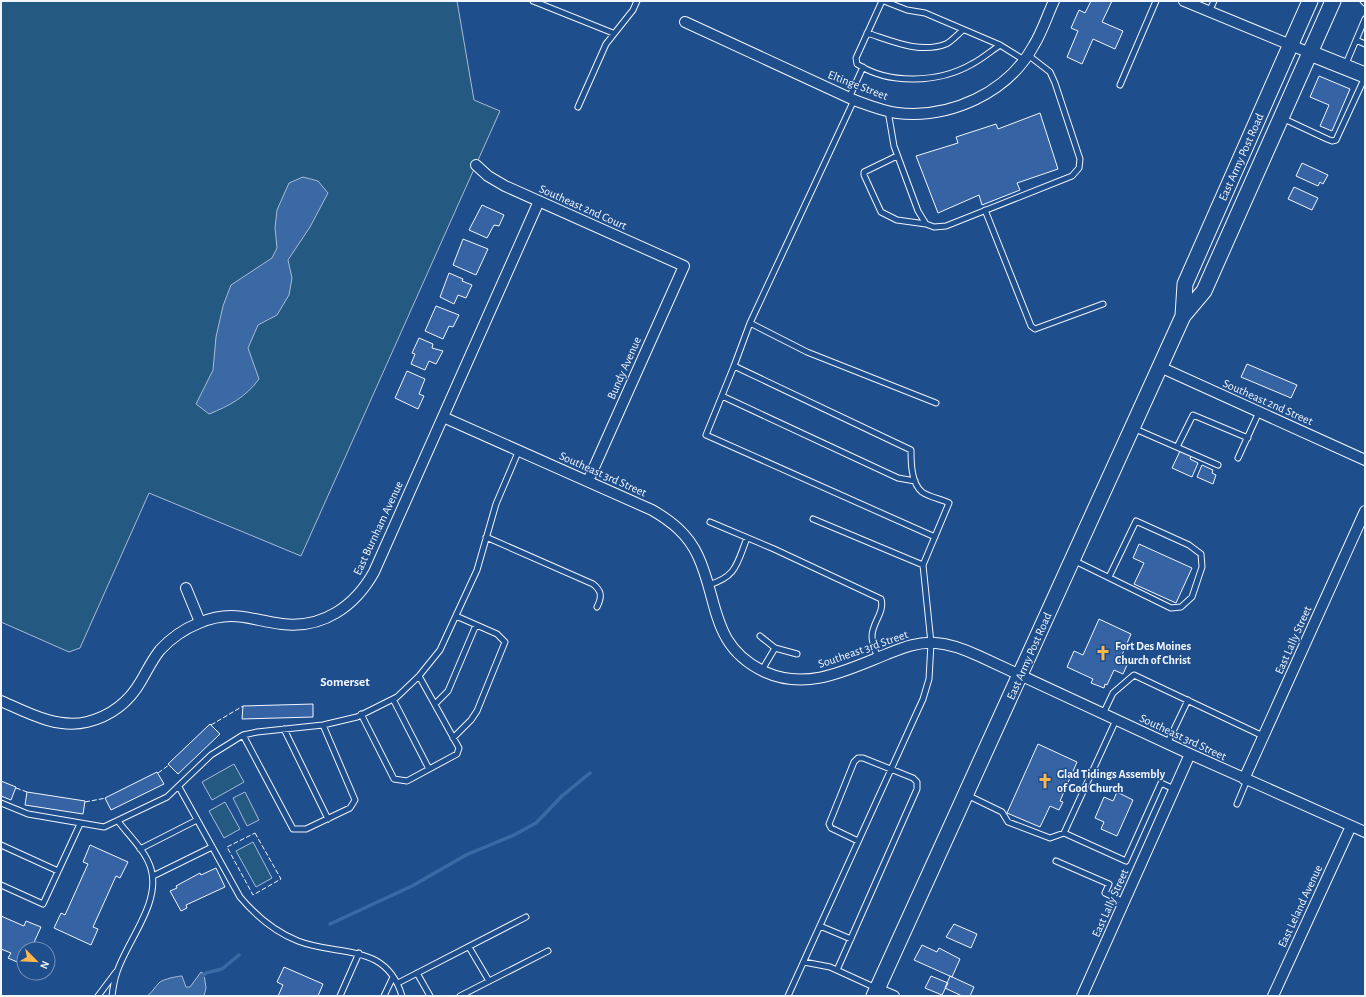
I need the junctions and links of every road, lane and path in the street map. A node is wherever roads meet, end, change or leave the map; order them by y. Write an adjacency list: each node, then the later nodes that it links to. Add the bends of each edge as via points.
1 (533, 1): 14 (lane)
2 (637, 1): 14 (lane, via 633,10)
3 (883, 1): 13 (lane, via 907,10 925,13); 15 (lane)
4 (1054, 1): 21 (street, Eltinge Street, via 1034,46)
5 (1156, 1): 25 (lane)
6 (1184, 1): 10 (street)
7 (1214, 1): 10 (lane)
8 (1310, 1): 19 (main road, East Army Post Road)
9 (1333, 1): 20 (main road, East Army Post Road)
10 (1209, 12): 19 (street)
11 (1365, 19): 16 (lane)
12 (685, 22): 26 (street, Eltinge Street)
13 (963, 30): 15 (lane, via 947,43 930,47 908,46); 18 (lane)
14 (613, 33): 27 (lane)
15 (867, 33): 22 (lane, via 856,58 857,64)
16 (1356, 40): 17 (lane); 23 (lane)
17 (1365, 44)
18 (1000, 45): 21 (lane); 22 (lane, via 972,65 922,79 896,79)
19 (1290, 45): 20 (street); 37 (main road, East Army Post Road, via 1185,284)
20 (1310, 53): 23 (main road); 29 (main road, East Army Post Road)
21 (1026, 57): 28 (street, Eltinge Street, via 995,88 958,107 918,114); 33 (lane, via 1050,72 1080,159 1078,168 1072,176)
22 (862, 67): 26 (lane)
23 (1344, 67): 24 (main road)
24 (1365, 76): 29 (lane, via 1336,140 1332,141)
25 (1120, 85)
26 (852, 99): 28 (street, Eltinge Street); 38 (lane)
27 (578, 107)
28 (888, 111): 30 (lane)
29 (1281, 118): 37 (main road, East Army Post Road, via 1204,292)
30 (897, 156): 34 (lane, via 918,212); 34 (lane, via 864,172 864,175 881,212 897,220)
31 (476, 165): 32 (street, Southeast 2nd Court, via 505,186)
32 (539, 201): 35 (street, Southeast 2nd Court); 44 (street, East Burnham Avenue)
33 (985, 210): 34 (lane, via 946,226 934,227); 36 (lane, via 1031,326 1035,329)
34 (926, 224)
35 (684, 266): 52 (street, Bundy Avenue)
36 (1103, 304)
37 (1183, 316): 40 (main road, East Army Post Road)
38 (750, 323): 39 (lane); 42 (lane, via 807,352)
39 (734, 366): 41 (lane); 53 (lane, via 911,450)
40 (1160, 367): 43 (street, Southeast 2nd Street); 45 (main road, East Army Post Road)
41 (722, 396): 53 (lane, via 898,478); 58 (lane, via 706,435)
42 (936, 403)
43 (1259, 412): 46 (lane); 50 (street, Southeast 2nd Street)
44 (443, 417): 48 (street, Southeast 3rd Street); 67 (street, East Burnham Avenue, via 374,572 366,586 344,609 314,622 298,624 282,624 249,616 232,616)
45 (1132, 428): 47 (lane); 60 (main road, East Army Post Road)
46 (1248, 438): 47 (lane, via 1193,415); 49 (lane)
47 (1177, 447): 51 (lane)
48 (519, 450): 52 (street, Southeast 3rd Street); 57 (lane, via 496,504)
49 (1238, 458)
50 (1365, 460)
51 (1218, 465)
52 (588, 481): 63 (street, Southeast 3rd Street, via 652,510 679,528 698,556)
53 (915, 481): 58 (lane, via 922,492 949,503)
54 (1365, 511): 87 (street, East Lally Street)
55 (813, 519): 61 (lane)
56 (710, 522): 59 (lane)
57 (486, 537): 65 (lane, via 593,584 601,593); 66 (lane, via 477,570)
58 (935, 537): 61 (lane)
59 (748, 538): 63 (lane, via 735,568 727,578); 73 (lane, via 881,599 882,606 872,634 872,644)
60 (1072, 560): 62 (lane); 75 (main road, East Army Post Road)
61 (923, 565): 70 (lane)
62 (1109, 577): 62 (lane, via 1171,608 1181,607 1192,597 1202,567 1201,554 1189,545 1136,521)
63 (707, 585): 74 (street, Southeast 3rd Street, via 714,612 728,640 738,653)
64 (186, 588): 67 (street)
65 (597, 607)
66 (456, 616): 68 (lane); 76 (lane, via 440,650)
67 (200, 622): 79 (street, East Burnham Avenue, via 171,640 160,651 124,704 99,719 69,724 54,722)
68 (476, 624): 80 (lane, via 448,691); 88 (lane, via 497,634 505,642 477,711)
69 (760, 636): 71 (lane)
70 (931, 643): 73 (street, Southeast 3rd Street, via 901,648); 75 (street, Southeast 3rd Street, via 950,644 964,649); 91 (lane, via 929,679)
71 (775, 648): 72 (lane); 74 (lane)
72 (797, 654)
73 (878, 658): 74 (street, Southeast 3rd Street, via 832,676 813,680 781,677)
74 (762, 670)
75 (1020, 675): 82 (street, Southeast 3rd Street); 96 (main road, East Army Post Road)
76 (419, 676): 77 (lane); 80 (lane)
77 (393, 699): 81 (lane); 92 (lane)
78 (1188, 700): 82 (lane, via 1134,675 1113,693); 87 (lane); 89 (lane)
79 (1, 701)
80 (434, 704): 88 (lane)
81 (362, 714): 84 (lane); 92 (lane, via 394,779 407,780)
82 (1103, 714): 83 (street, Southeast 3rd Street)
83 (1116, 720): 89 (street, Southeast 3rd Street); 105 (lane)
84 (323, 724): 85 (lane); 99 (lane, via 355,800 350,808)
85 (284, 729): 86 (lane); 99 (lane)
86 (243, 735): 94 (lane, via 211,755); 99 (lane, via 293,829 306,829)
87 (1263, 736): 93 (street, East Lally Street)
88 (453, 738): 92 (lane, via 459,748 457,754)
89 (1167, 744): 90 (street, Southeast 3rd Street)
90 (1190, 754): 93 (street, Southeast 3rd Street); 95 (street, East Lally Street)
91 (891, 768): 106 (lane); 106 (lane, via 863,758 858,758 854,762 829,824 831,828); 117 (lane, via 917,782 917,789)
92 (429, 769)
93 (1246, 779): 97 (lane); 103 (street, Southeast 3rd Street)
94 (179, 787): 100 (lane); 101 (lane, via 167,797)
95 (1174, 789): 105 (lane, via 1161,783 1126,861); 114 (street, East Lally Street)
96 (966, 795): 105 (lane, via 1002,812 1008,822 1015,825 1050,838); 128 (main road, East Army Post Road)
97 (1237, 804)
98 (2, 805): 102 (lane, via 28,814)
99 (328, 819)
100 (197, 820): 108 (lane); 109 (lane)
101 (118, 821): 102 (lane, via 104,827); 109 (lane)
102 (80, 824): 111 (lane)
103 (1351, 826): 104 (street, Southeast 3rd Street); 139 (street, East Leland Avenue)
104 (1365, 832)
105 (1064, 833)
106 (858, 841): 116 (lane)
107 (1, 845): 111 (lane)
108 (212, 847): 112 (lane); 120 (lane, via 240,897 264,921 298,941 318,947)
109 (140, 849): 112 (lane, via 151,867)
110 (1056, 861): 114 (lane, via 1109,884 1105,893)
111 (58, 871): 113 (lane, via 43,904)
112 (153, 876): 123 (lane, via 149,903)
113 (1, 885)
114 (1124, 902): 138 (street, East Lally Street)
115 (526, 917): 118 (lane)
116 (820, 926): 117 (lane); 121 (lane)
117 (851, 938): 122 (lane)
118 (469, 947): 124 (lane); 126 (lane)
119 (548, 951): 126 (lane)
120 (359, 953): 125 (lane, via 379,963); 131 (lane)
121 (804, 962): 122 (lane); 136 (lane)
122 (836, 970): 128 (lane)
123 (117, 972): 129 (lane); 130 (lane)
124 (417, 974): 127 (lane); 134 (lane)
125 (393, 977): 127 (lane); 132 (lane)
126 (489, 981): 135 (lane)
127 (398, 984): 133 (lane)
128 (876, 992): 137 (street)
129 (98, 996)
130 (112, 996)
131 (340, 996)
132 (384, 996)
133 (402, 996)
134 (430, 996)
135 (460, 996)
136 (788, 996)
137 (894, 996)
138 (1082, 996)
139 (1273, 996)

